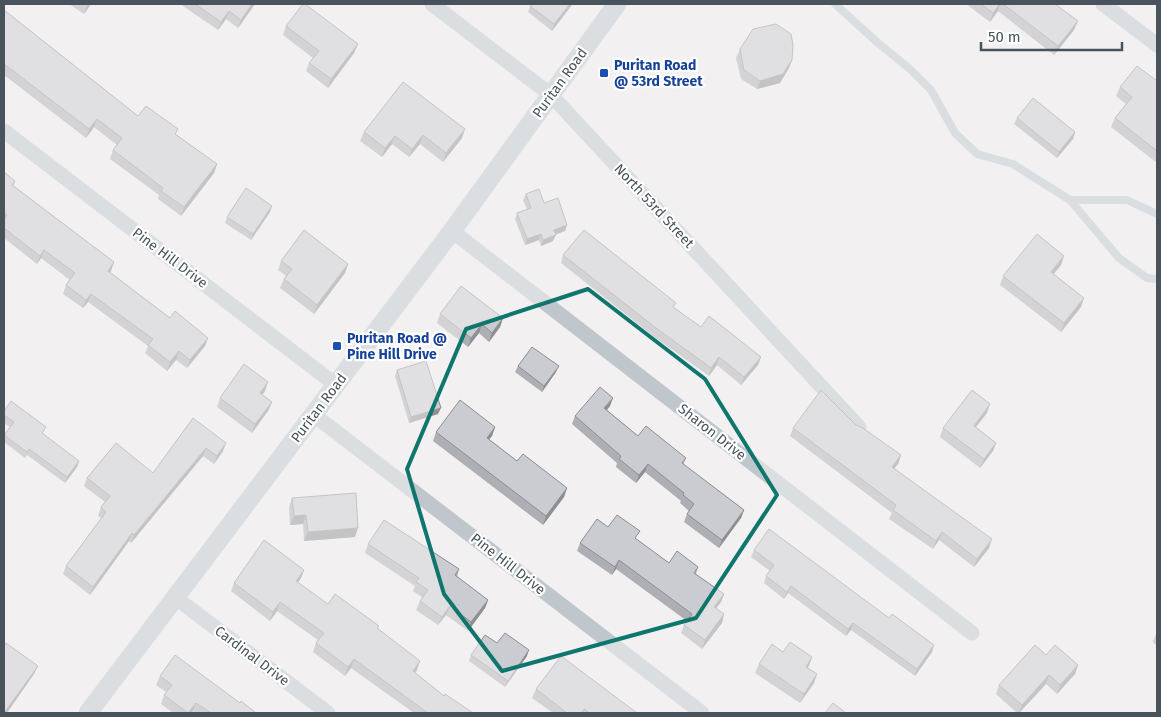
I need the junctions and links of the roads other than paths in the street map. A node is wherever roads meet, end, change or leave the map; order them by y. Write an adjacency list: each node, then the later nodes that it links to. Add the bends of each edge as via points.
1 (432, 4): 6 (street, North 53rd Street)
2 (617, 4): 6 (street, Puritan Road)
3 (835, 4): 8 (lane, via 931,90 955,133 977,154 1013,164)
4 (1103, 4): 5 (street)
5 (1157, 46)
6 (551, 95): 10 (street, Puritan Road); 14 (street, North 53rd Street)
7 (4, 131): 12 (street, Pine Hill Drive)
8 (1070, 200): 9 (lane, via 1127,200); 11 (lane, via 1119,258 1147,278)
9 (1157, 214)
10 (452, 231): 12 (street, Puritan Road); 16 (street, Sharon Drive)
11 (1157, 279)
12 (336, 386): 13 (street, Puritan Road)
13 (314, 415): 15 (street, Puritan Road); 19 (street, Pine Hill Drive)
14 (859, 427)
15 (176, 598): 17 (street, Puritan Road); 18 (street, Cardinal Drive)
16 (972, 633)
17 (88, 713)
18 (328, 713)
19 (702, 713)

